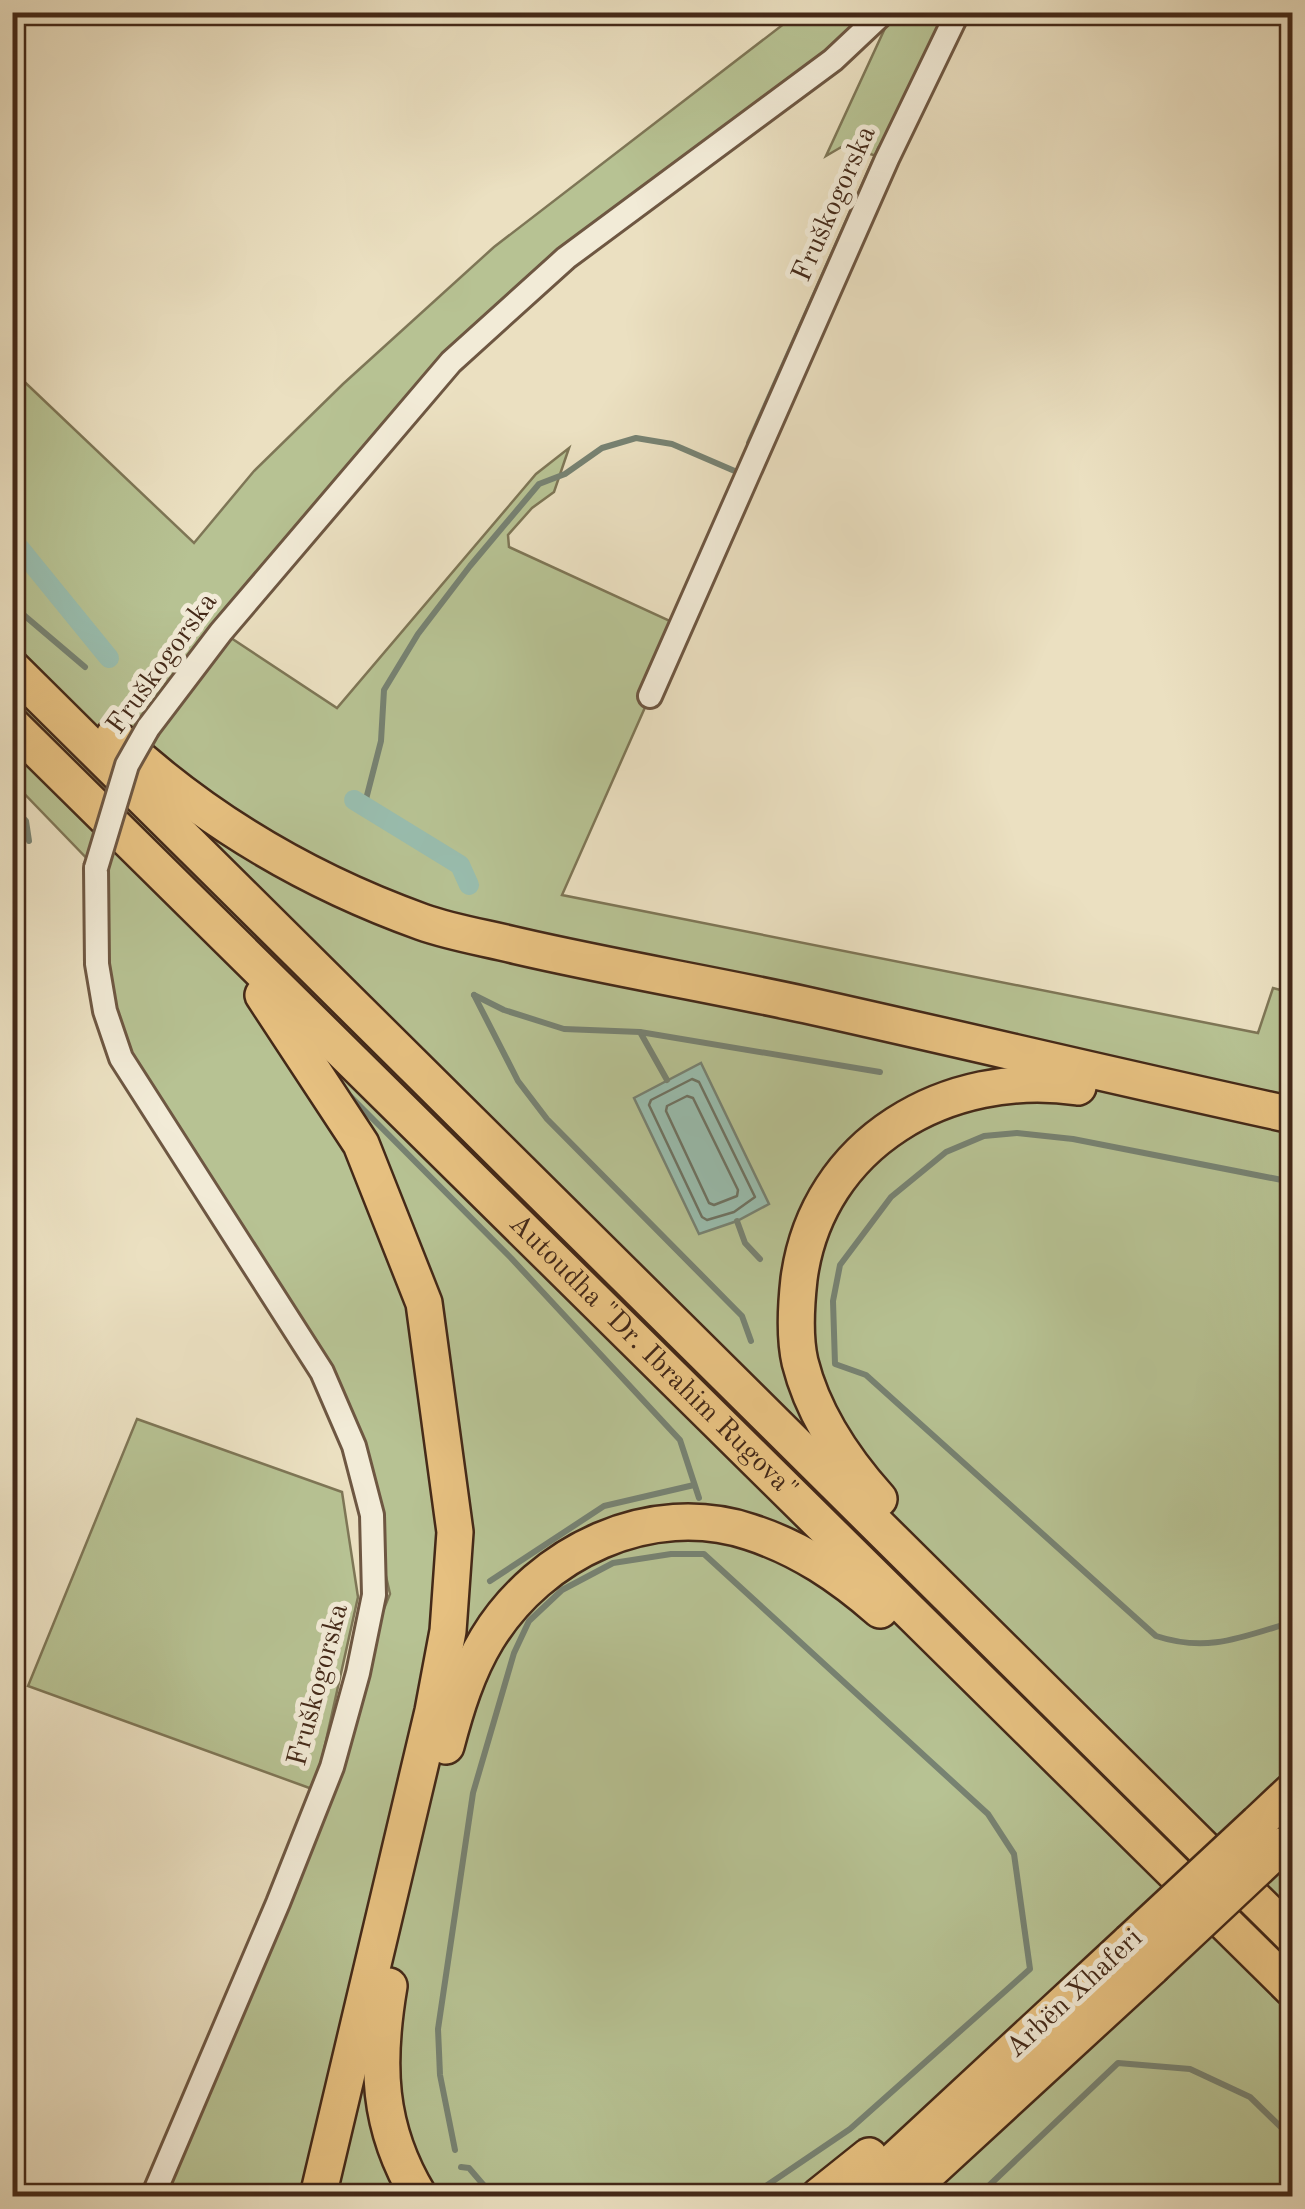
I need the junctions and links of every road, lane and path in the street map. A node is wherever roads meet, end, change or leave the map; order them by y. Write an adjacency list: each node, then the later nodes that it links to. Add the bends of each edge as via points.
1 (884, 12): 19 (street, Fruškogorska, bridge, via 833,60 566,258 451,362 206,650 127,765 96,868 97,964 105,1011 121,1058 322,1372 354,1446 372,1515 374,1595 332,1768)
2 (958, 12): 5 (street, Fruškogorska)
3 (12, 649): 8 (highway, via 162,780 229,829 343,890 426,924)
4 (12, 668): 10 (highway)
5 (650, 696)
6 (12, 725): 7 (highway, Autoudha "Dr. Ibrahim Rugova")
7 (178, 889): 12 (highway, Autoudha "Dr. Ibrahim Rugova"); 20 (highway, via 270,1005 361,1144 424,1303 456,1532 448,1631 432,1711)
8 (1292, 1115)
9 (1292, 1134): 10 (highway, via 1050,1083 976,1089 914,1113 886,1132 845,1171 814,1220 795,1308 800,1360 817,1411 857,1474)
10 (1039, 1686): 14 (highway)
11 (1292, 1791): 13 (highway, Arbën Xhaferi)
12 (1122, 1818): 16 (highway, Autoudha "Dr. Ibrahim Rugova"); 21 (highway, via 854,1586 779,1542 746,1530 676,1524 640,1527 570,1555 512,1606 468,1676 413,1873 380,2044 395,2149)
13 (1277, 1835): 15 (highway, Arbën Xhaferi, bridge)
14 (1292, 1936)
15 (1141, 1954): 17 (highway, Arbën Xhaferi); 18 (highway)
16 (1292, 1989)
17 (982, 2080): 22 (highway); 23 (highway, Arbën Xhaferi)
18 (969, 2136): 24 (highway); 25 (highway)
19 (153, 2196)
20 (318, 2196)
21 (419, 2196)
22 (819, 2196)
23 (856, 2196)
24 (903, 2196)
25 (917, 2196)

